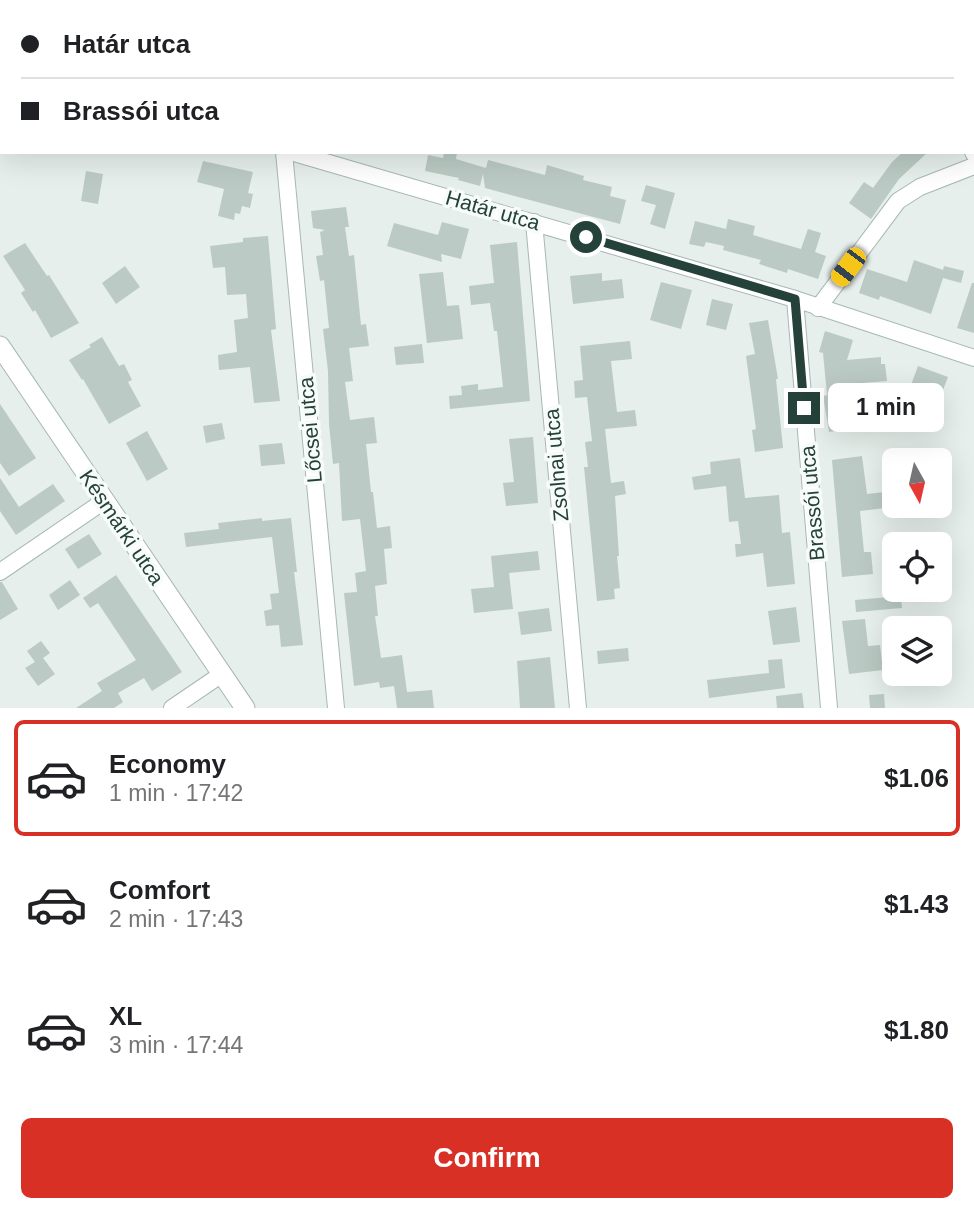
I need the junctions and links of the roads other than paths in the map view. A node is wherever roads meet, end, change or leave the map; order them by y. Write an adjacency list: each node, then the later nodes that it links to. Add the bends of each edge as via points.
1 (284, 154): 14 (street, Lőcsei utca)
2 (298, 154): 4 (street, Határ utca)
3 (974, 166): 6 (street, via 920,187 898,201)
4 (534, 222): 5 (street, Határ utca); 15 (street, Zsolnai utca)
5 (795, 299): 6 (street, Határ utca); 16 (street, Brassói utca)
6 (818, 308): 8 (street, Határ utca)
7 (0, 346): 9 (street, Késmárki utca)
8 (974, 358)
9 (104, 501): 10 (street); 11 (street, Késmárki utca)
10 (0, 572)
11 (222, 674): 12 (street); 13 (street, Késmárki utca)
12 (172, 708)
13 (245, 708)
14 (336, 708)
15 (578, 708)
16 (829, 708)

